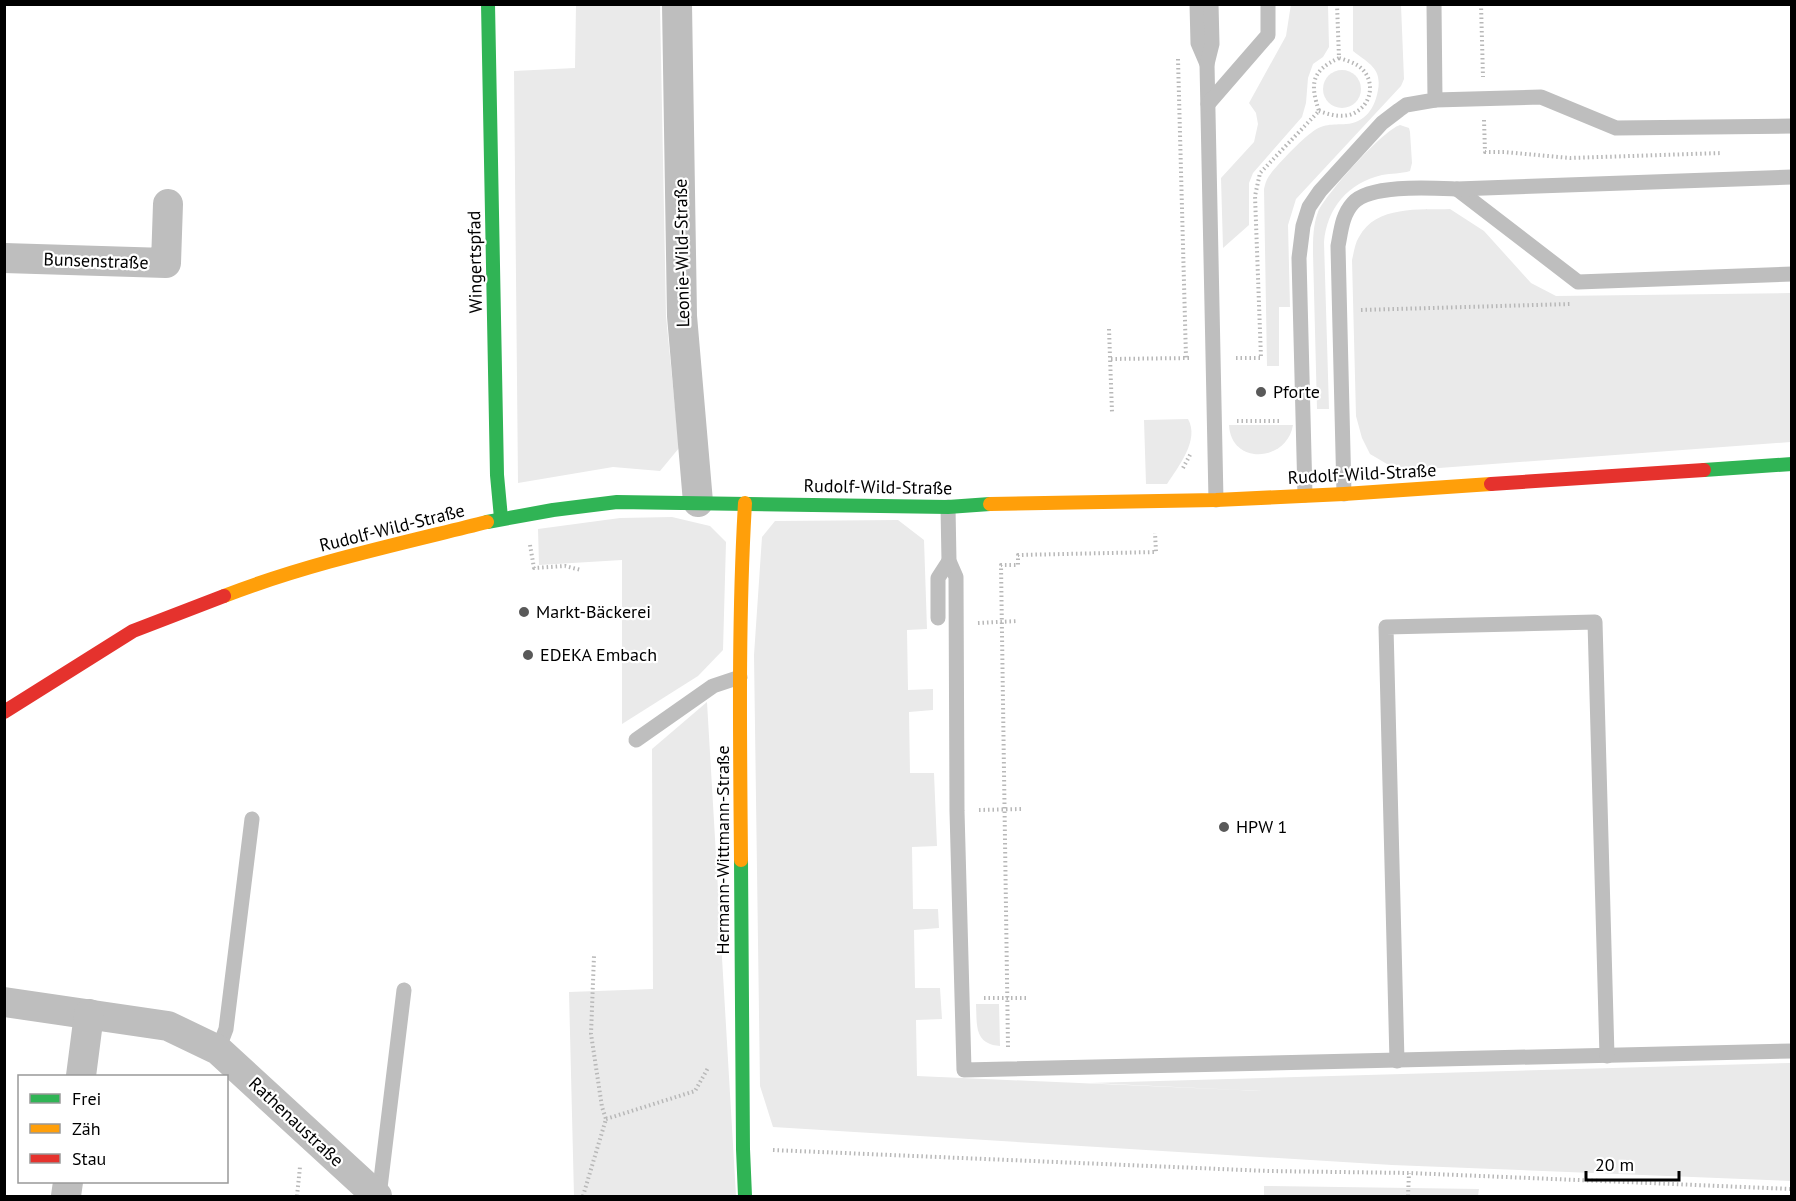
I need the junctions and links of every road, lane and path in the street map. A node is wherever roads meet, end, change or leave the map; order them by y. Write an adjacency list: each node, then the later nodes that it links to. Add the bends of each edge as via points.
1 (488, 4): 41 (street, Wingertspfad)
2 (677, 4): 37 (street, Leonie-Wild-Straße, via 682,316)
3 (1197, 4): 10 (lane, via 1198,43)
4 (1211, 4): 10 (lane, via 1212,44)
5 (1268, 4): 12 (lane, via 1268,35)
6 (1337, 4): 9 (path)
7 (1434, 4): 11 (lane)
8 (1178, 51): 23 (path)
9 (1339, 58): 13 (path, via 1328,63 1314,79); 13 (path, via 1358,66 1368,77 1368,100 1356,112 1342,116)
10 (1207, 64): 12 (lane)
11 (1435, 100): 14 (lane, via 1541,97 1616,128); 34 (lane, via 1406,105 1382,123 1320,191 1303,225 1299,258)
12 (1208, 104): 24 (lane)
13 (1319, 111): 25 (path, via 1260,173 1255,196)
14 (1791, 126)
15 (1791, 177): 16 (lane)
16 (1457, 189): 19 (lane, via 1578,282); 21 (lane, via 1403,188 1368,193 1354,202 1343,220 1338,246)
17 (168, 204): 18 (street, Bunsenstraße, via 166,263)
18 (4, 258)
19 (1791, 274)
20 (1577, 304): 21 (path)
21 (1340, 310): 33 (lane)
22 (1109, 329): 26 (path)
23 (1186, 358): 24 (path); 26 (path)
24 (1213, 358): 35 (lane)
25 (1261, 358)
26 (1111, 359): 27 (path)
27 (1112, 412)
28 (1233, 421): 29 (path)
29 (1288, 421)
30 (1193, 445): 32 (path)
31 (1791, 464): 33 (street, Rudolf-Wild-Straße)
32 (1181, 470)
33 (1344, 494): 34 (street, Rudolf-Wild-Straße)
34 (1305, 495): 35 (street, Rudolf-Wild-Straße)
35 (1216, 500): 36 (street, Rudolf-Wild-Straße)
36 (1154, 501): 39 (street, Rudolf-Wild-Straße); 46 (path, via 1156,552 1018,555 1018,565 1000,565)
37 (698, 502): 38 (street, Rudolf-Wild-Straße); 40 (street, Rudolf-Wild-Straße, via 617,502)
38 (745, 503): 39 (street, Rudolf-Wild-Straße); 48 (street, Hermann-Wittmann-Straße)
39 (948, 507): 42 (lane)
40 (526, 514): 41 (street, Rudolf-Wild-Straße); 43 (path, via 534,568 565,566)
41 (501, 518): 49 (street, Rudolf-Wild-Straße, via 255,584 133,631)
42 (949, 561): 44 (lane, via 938,578); 47 (lane, via 956,577)
43 (581, 570)
44 (938, 618)
45 (1018, 621): 46 (path)
46 (1001, 623): 47 (path); 51 (path)
47 (956, 624): 56 (lane)
48 (740, 677): 50 (lane, via 712,686); 67 (street, Hermann-Wittmann-Straße)
49 (4, 712)
50 (636, 740)
51 (1004, 809): 52 (path); 58 (path)
52 (1021, 809)
53 (252, 819): 61 (lane, via 226,1029)
54 (594, 956): 71 (path, via 591,1034 606,1119)
55 (405, 990): 70 (lane)
56 (962, 998): 58 (path); 65 (lane, via 964,1070)
57 (1028, 998): 58 (path)
58 (1007, 999): 65 (path)
59 (4, 1002): 60 (street, Rathenaustraße)
60 (89, 1014): 61 (street, Rathenaustraße, via 168,1026); 66 (street)
61 (218, 1050): 70 (street, Rathenaustraße)
62 (1791, 1051): 63 (lane)
63 (1606, 1056): 64 (lane); 64 (lane, via 1595,622 1386,627)
64 (1397, 1061): 65 (lane)
65 (1009, 1069)
66 (81, 1075)
67 (743, 1149): 68 (path, via 1268,1171); 72 (street, Hermann-Wittmann-Straße)
68 (1408, 1173): 69 (path); 73 (path)
69 (1791, 1189)
70 (378, 1197)
71 (583, 1197)
72 (745, 1197)
73 (1408, 1197)

